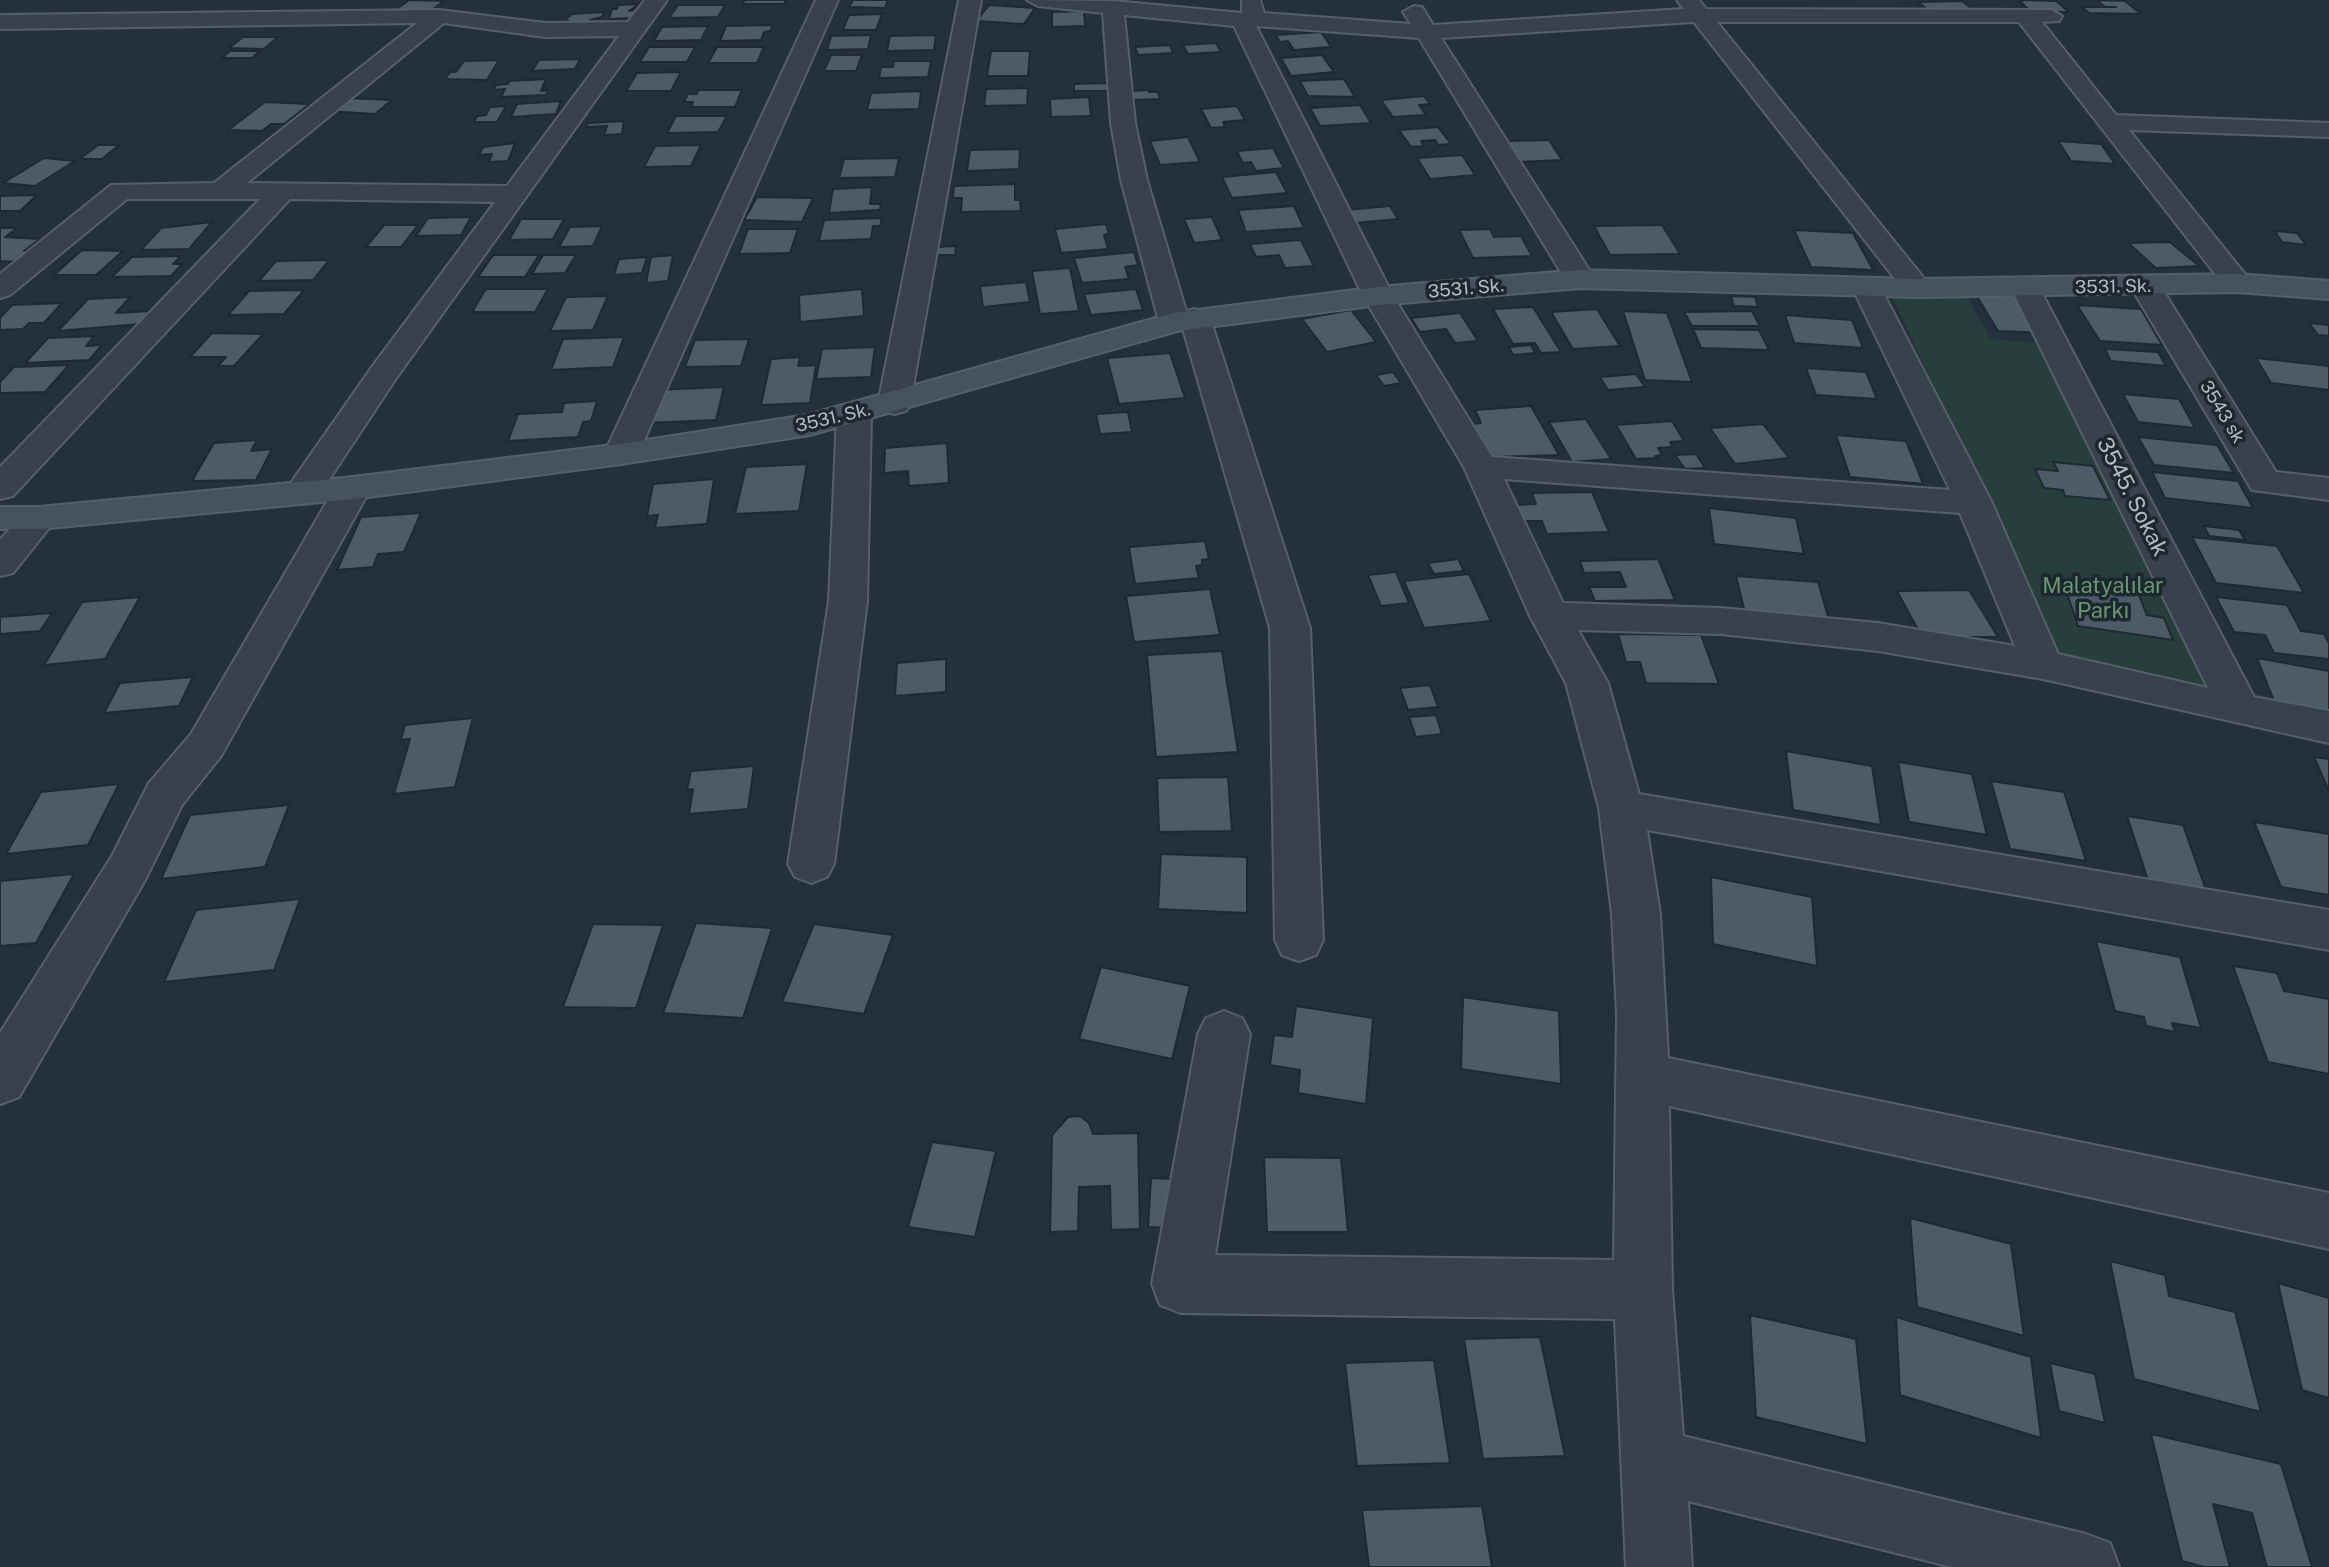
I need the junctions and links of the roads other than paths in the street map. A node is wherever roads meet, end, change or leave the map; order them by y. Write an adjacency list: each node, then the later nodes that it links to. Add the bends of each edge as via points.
1 (656, 0): 14 (street)
2 (827, 0): 33 (street)
3 (970, 0): 31 (street)
4 (1038, 0): 7 (street)
5 (1196, 0): 10 (street)
6 (1406, 0): 15 (street)
7 (1113, 7): 10 (street); 30 (street, via 1123,123 1134,180)
8 (1693, 8): 9 (street); 15 (street); 25 (street)
9 (2018, 8): 12 (street); 16 (street)
10 (1243, 10): 15 (street); 29 (street)
11 (439, 16): 13 (street); 14 (street, via 545,30); 19 (street)
12 (2051, 16)
13 (0, 22)
14 (636, 29): 20 (street)
15 (1427, 32): 21 (street)
16 (2109, 122): 17 (street); 22 (street)
17 (2329, 130)
18 (283, 191): 19 (street); 20 (street); 35 (street)
19 (219, 192): 27 (street, via 120,191)
20 (514, 194): 38 (street)
21 (1580, 279): 23 (street, 3531. Sk.); 29 (street, 3531. Sk.)
22 (2237, 283): 24 (street, 3531. Sk.); 28 (street, 3531. Sk.)
23 (1867, 287): 25 (street, 3531. Sk.); 39 (street)
24 (2146, 287): 26 (street, 3531. Sk.); 37 (street, 3543 sk, via 2264,482)
25 (1917, 288): 26 (street, 3531. Sk.)
26 (2026, 288): 45 (street, 3545. Sokak)
27 (0, 289)
28 (2329, 290)
29 (1378, 296): 30 (street, 3531. Sk.); 34 (street)
30 (1184, 320): 31 (street, 3531. Sk.); 50 (street, via 1290,628)
31 (894, 404): 32 (street, 3531. Sk.)
32 (854, 415): 33 (street, 3531. Sk.); 48 (street, via 848,601)
33 (621, 454): 36 (street, 3531. Sk.)
34 (1481, 467): 39 (street); 43 (street)
35 (0, 488)
36 (353, 488): 38 (street, 3531. Sk.); 53 (street, via 206,745 165,795 128,869)
37 (2329, 489)
38 (302, 493): 41 (street, 3531. Sk.)
39 (1974, 503): 44 (street)
40 (0, 518): 41 (street, 3531. Sk.)
41 (39, 518): 42 (street)
42 (0, 564)
43 (1550, 616): 44 (street, via 1721,621 1878,637); 47 (street, via 1587,683)
44 (2043, 665): 45 (street)
45 (2240, 710): 46 (street)
46 (2329, 727)
47 (1621, 808): 49 (street); 52 (street, via 1636,914)
48 (811, 864)
49 (2329, 930)
50 (1299, 940)
51 (1224, 1034): 55 (street, via 1181,1284)
52 (1640, 1076): 54 (street); 55 (street)
53 (0, 1080)
54 (2329, 1221)
55 (1643, 1290): 56 (street)
56 (1652, 1460): 57 (street); 58 (street)
57 (1659, 1567)
58 (2086, 1567)

